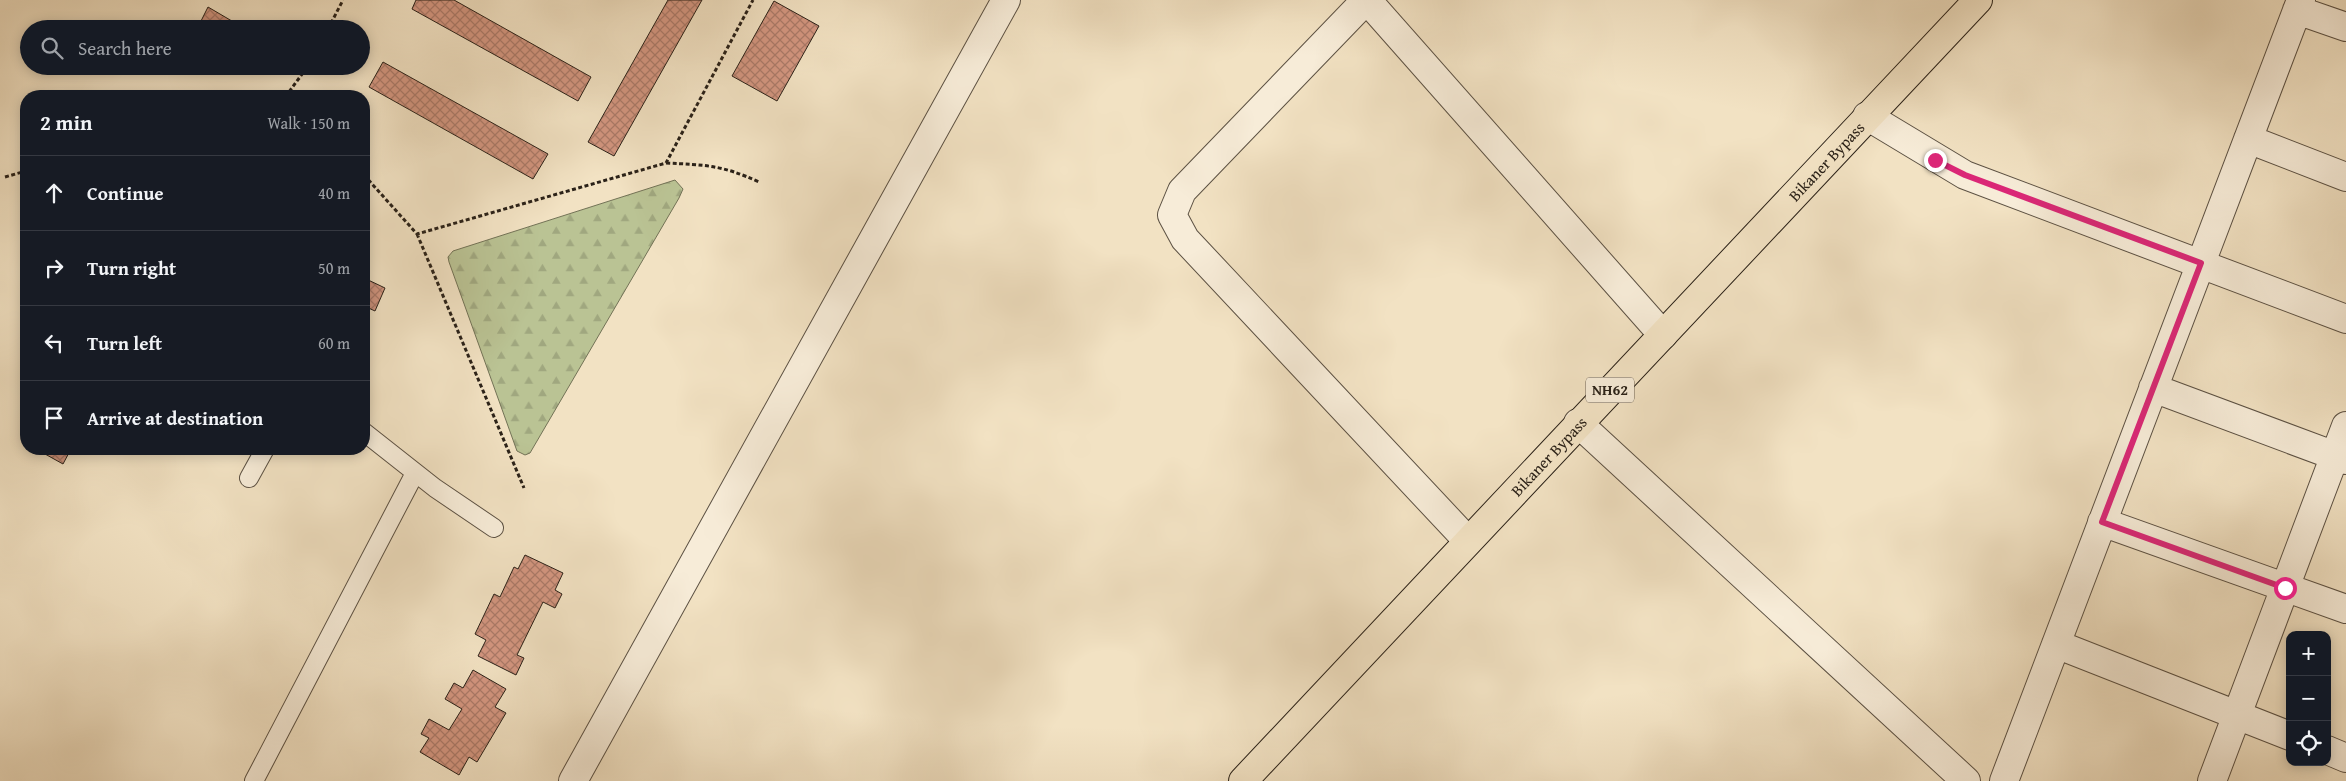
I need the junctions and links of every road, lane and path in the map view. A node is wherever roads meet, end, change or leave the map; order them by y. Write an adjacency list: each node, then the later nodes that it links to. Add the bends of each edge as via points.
1 (343, 0): 7 (path)
2 (753, 0): 13 (path)
3 (1006, 0): 43 (street)
4 (1366, 0): 22 (street); 34 (street, via 1182,191 1172,215 1185,239)
5 (1978, 0): 11 (highway, Bikaner Bypass / NH62)
6 (2299, 5): 8 (street); 12 (street)
7 (333, 20)
8 (2346, 27)
9 (301, 75): 10 (path)
10 (290, 90)
11 (1867, 116): 20 (street, via 1965,175); 22 (highway, Bikaner Bypass / NH62)
12 (2248, 139): 16 (street); 20 (street)
13 (666, 163): 18 (path, via 710,165 732,170); 19 (path)
14 (20, 173): 15 (path)
15 (5, 177)
16 (2346, 177)
17 (370, 182): 19 (path)
18 (758, 182)
19 (417, 234): 31 (path)
20 (2201, 263): 21 (street); 23 (street)
21 (2346, 319)
22 (1663, 335): 24 (highway, Bikaner Bypass / NH62)
23 (2153, 388): 28 (street); 32 (street)
24 (1578, 423): 34 (highway, Bikaner Bypass / NH62); 45 (street)
25 (2346, 426): 28 (street)
26 (370, 437): 29 (lane)
27 (262, 455): 30 (lane)
28 (2340, 458): 35 (street)
29 (416, 473): 33 (lane); 42 (lane)
30 (249, 478)
31 (524, 488)
32 (2102, 522): 35 (street); 37 (street)
33 (494, 528)
34 (1468, 541): 44 (highway, Bikaner Bypass / NH62)
35 (2285, 588): 36 (street); 38 (street)
36 (2346, 609)
37 (2056, 644): 38 (street); 46 (street)
38 (2237, 715): 39 (street); 47 (street)
39 (2286, 734)
40 (2331, 752): 41 (street)
41 (2346, 758)
42 (254, 781)
43 (573, 781)
44 (1243, 781)
45 (1966, 781)
46 (2004, 781)
47 (2212, 781)

